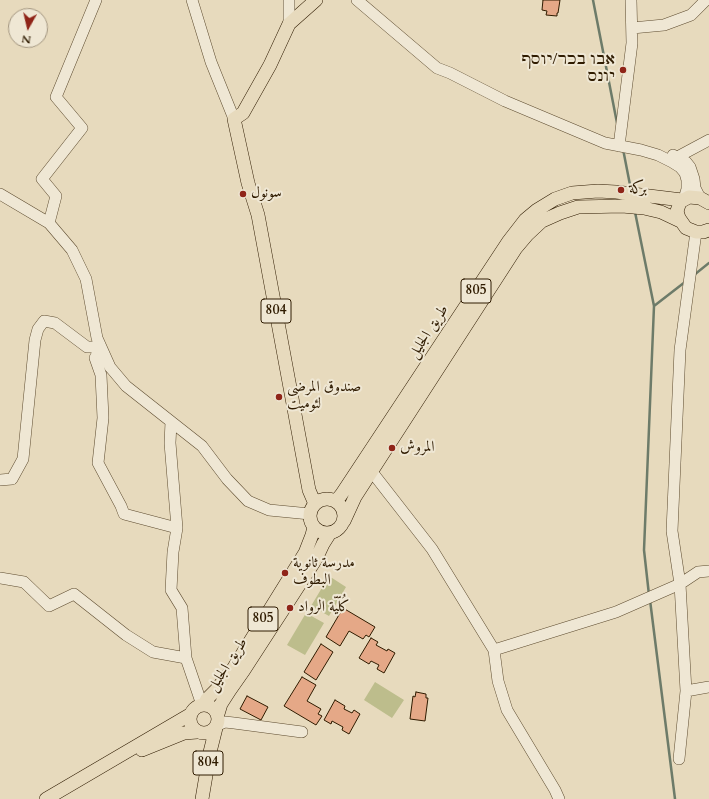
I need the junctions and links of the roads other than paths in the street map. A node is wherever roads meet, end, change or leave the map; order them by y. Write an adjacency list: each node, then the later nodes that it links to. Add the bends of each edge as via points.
1 (96, 0): 18 (street, via 56,97 82,128 42,179 56,196)
2 (192, 0): 10 (street, via 211,62)
3 (289, 0): 8 (street)
4 (316, 0): 8 (main road)
5 (357, 0): 12 (street, via 438,68 505,101 605,143)
6 (631, 0): 9 (street)
7 (706, 0): 9 (street, via 692,15 685,18 664,25)
8 (289, 24): 10 (main road, via 243,113)
9 (632, 28): 12 (street)
10 (234, 119): 25 (main road, 804, via 258,215)
11 (709, 140): 13 (street)
12 (619, 146): 13 (street, via 667,153)
13 (676, 160): 15 (street, via 687,180); 16 (street, via 686,162 690,167 695,188)
14 (0, 194): 18 (street)
15 (683, 199): 16 (main road, 805, via 691,197); 17 (main road, via 677,208); 24 (main road, طريق الجليل / 805, via 598,191 572,193 555,199 525,220)
16 (705, 201)
17 (680, 221): 19 (main road, 805, via 686,228); 22 (main road, طريق الجليل / 805, via 661,212 644,208 578,207 542,222 526,235)
18 (49, 222): 20 (street, via 72,250 86,279)
19 (704, 232): 32 (street, via 680,350 672,531)
20 (101, 347): 21 (street, via 110,367 126,386); 23 (street, via 87,347 55,323 44,322 38,328 23,459 12,479); 28 (street, via 95,358 101,375 103,418 98,463 124,514)
21 (171, 422): 25 (street, via 202,446 248,501 269,510); 28 (street, via 170,443)
22 (372, 472): 26 (main road, طريق الجليل / 805); 33 (street, via 432,549)
23 (0, 480)
24 (336, 501): 25 (main road, via 325,499); 26 (main road, via 344,509)
25 (312, 509): 27 (main road, via 310,520)
26 (344, 521): 29 (main road, 805, via 338,530)
27 (314, 527): 29 (main road, via 321,532); 37 (main road, طريق الجليل / 805, via 305,553 232,669)
28 (177, 528): 34 (street, via 171,590 182,608)
29 (330, 533): 39 (main road, طريق الجليل / 805, via 221,704)
30 (709, 571): 32 (street, via 698,572)
31 (0, 578): 34 (street, via 24,582 49,606 74,594 126,635 153,652)
32 (680, 584): 33 (street, via 616,612); 36 (street)
33 (494, 650): 47 (street, via 498,681 507,710)
34 (186, 658): 37 (street)
35 (709, 687): 36 (street)
36 (686, 691): 42 (street)
37 (203, 705): 38 (main road, 805); 39 (main road, via 214,708)
38 (191, 714): 40 (main road, via 191,724); 43 (main road, 805)
39 (217, 721): 40 (main road, 805, via 211,733); 41 (street); 46 (main road, 804)
40 (198, 732): 43 (main road, 805, via 184,733); 45 (main road, 804, via 202,750)
41 (302, 732)
42 (680, 759)
43 (102, 767): 44 (main road, 805)
44 (46, 799)
45 (194, 799)
46 (202, 799)
47 (559, 799)

